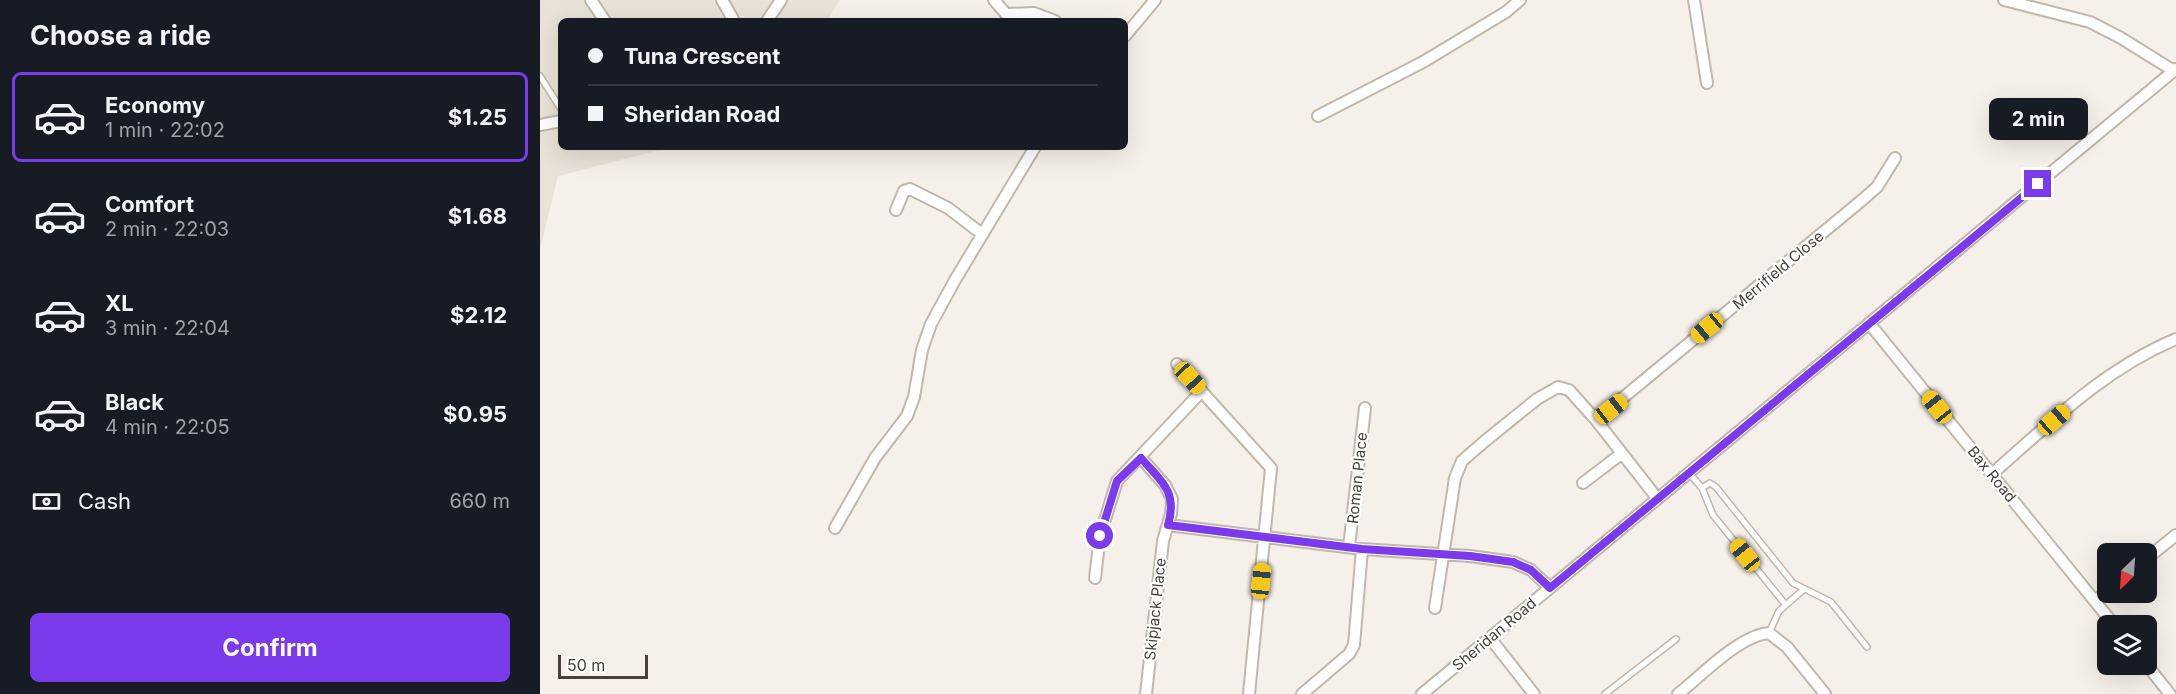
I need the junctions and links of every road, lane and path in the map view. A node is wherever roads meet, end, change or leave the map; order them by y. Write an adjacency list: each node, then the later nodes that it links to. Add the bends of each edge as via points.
1 (591, 0): 9 (street)
2 (722, 0): 10 (street)
3 (782, 0): 11 (street)
4 (994, 0): 12 (street, via 1006,14 1038,13)
5 (1155, 0): 13 (street)
6 (1520, 0): 18 (street, via 1423,62)
7 (1694, 0): 16 (street)
8 (2004, 0): 14 (street, via 2090,22)
9 (603, 18)
10 (732, 18)
11 (769, 18)
12 (1049, 18)
13 (1128, 32)
14 (2175, 70): 25 (street, Sheridan Road)
15 (540, 76): 17 (lane)
16 (1707, 83)
17 (558, 104)
18 (1318, 116)
19 (558, 121): 20 (street)
20 (540, 125)
21 (1033, 150): 24 (street)
22 (1895, 158): 30 (street, Merrifield Close, via 1876,187 1861,201)
23 (896, 210): 24 (street, via 904,191 910,189 948,208)
24 (982, 234): 39 (street, via 932,324 907,416 875,458)
25 (1869, 323): 33 (street, Sheridan Road); 34 (street, Bax Road)
26 (2176, 339): 34 (street, via 2144,352 2101,379)
27 (1178, 364): 28 (street)
28 (1202, 391): 32 (street); 41 (street, via 1271,468)
29 (1365, 408): 42 (street, Roman Place)
30 (1596, 420): 31 (street); 45 (street, via 1569,390 1558,387 1462,461 1457,469)
31 (1621, 454): 35 (street); 37 (street)
32 (1141, 458): 38 (street, Skipjack Place, via 1170,493); 46 (street, via 1117,481 1100,536)
33 (1688, 472): 36 (lane); 37 (street, Sheridan Road)
34 (1992, 474): 49 (street, Bax Road)
35 (1583, 483)
36 (1702, 488): 48 (lane, via 1708,483 1716,487 1793,583); 50 (lane, via 1713,516)
37 (1657, 498): 47 (street, Sheridan Road)
38 (1168, 525): 41 (street); 58 (street, Skipjack Place)
39 (835, 528)
40 (2176, 535): 44 (street)
41 (1266, 536): 42 (street); 59 (street)
42 (1349, 548): 43 (street)
43 (1362, 549): 45 (street); 60 (street, via 1354,645 1349,654)
44 (2157, 550)
45 (1444, 555): 47 (street, via 1523,565); 51 (street)
46 (1095, 578)
47 (1550, 588): 54 (street, Sheridan Road)
48 (1803, 590): 50 (lane); 56 (lane, via 1831,602)
49 (2095, 601): 52 (street, Bax Road)
50 (1785, 604): 53 (lane)
51 (1435, 608)
52 (2106, 615)
53 (1768, 633): 64 (street, via 1758,633 1744,641); 65 (street, via 1788,647)
54 (1490, 638): 61 (street, Sheridan Road); 62 (street)
55 (1676, 639): 63 (lane)
56 (1867, 647)
57 (2155, 675): 66 (street)
58 (1146, 694)
59 (1249, 694)
60 (1302, 694)
61 (1422, 694)
62 (1534, 694)
63 (1605, 694)
64 (1678, 694)
65 (1825, 694)
66 (2170, 694)

